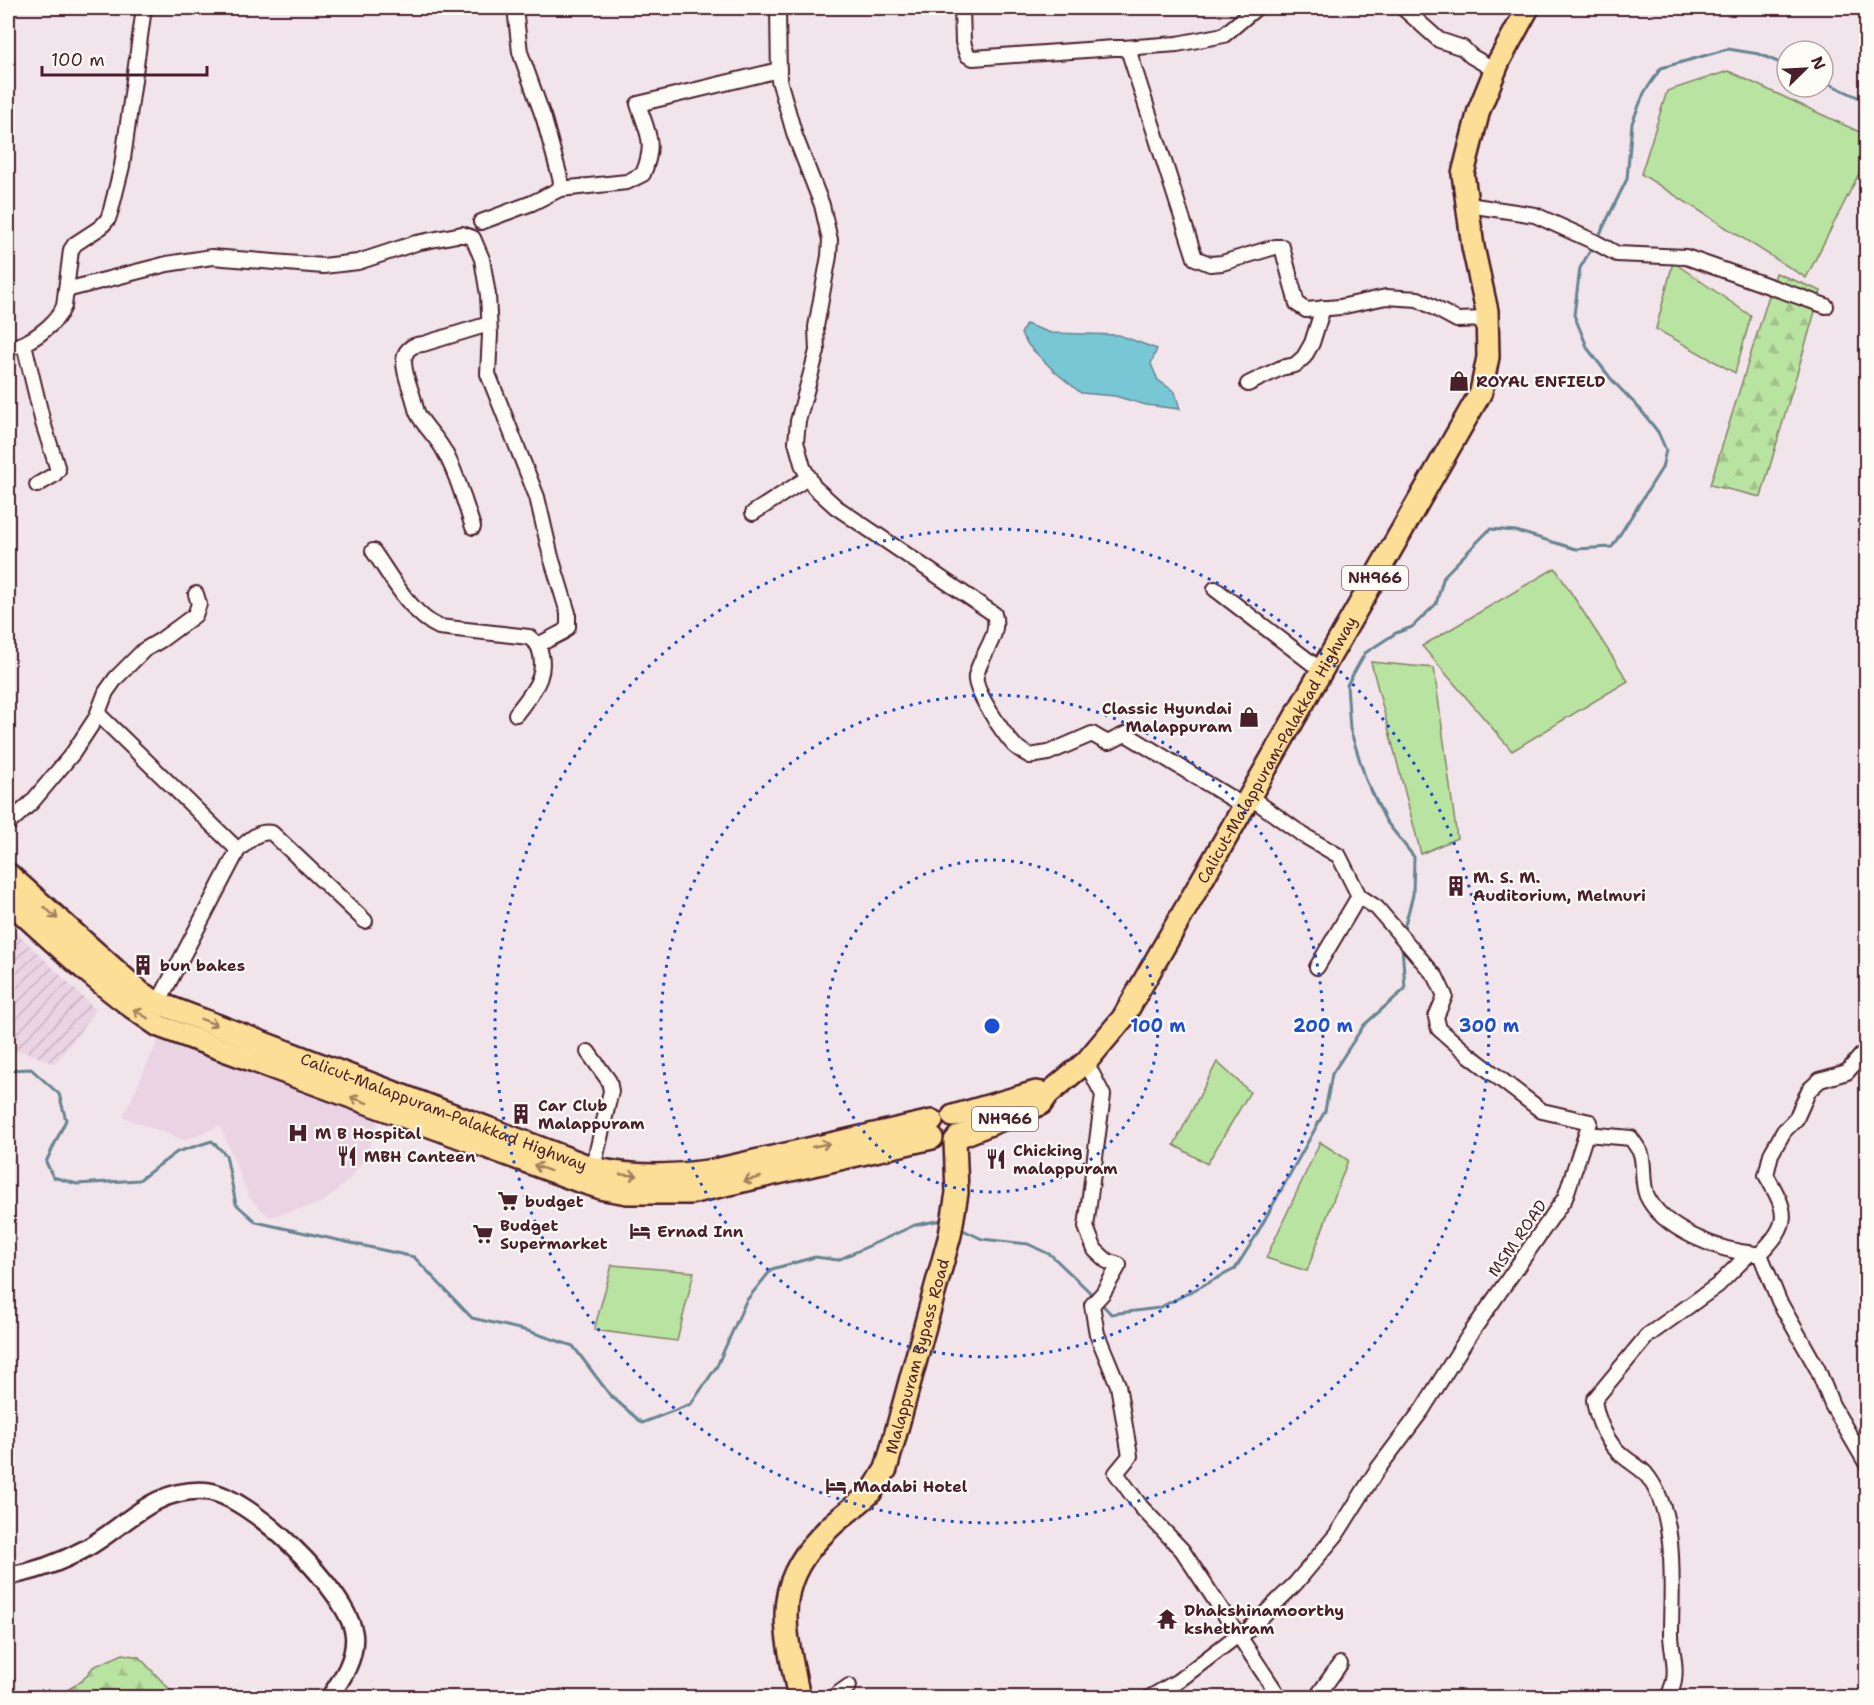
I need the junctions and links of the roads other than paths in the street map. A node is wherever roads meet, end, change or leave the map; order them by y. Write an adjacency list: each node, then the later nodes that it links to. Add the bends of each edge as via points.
1 (144, 8): 14 (street, via 122,166 111,210 101,227 71,250)
2 (515, 8): 11 (street, via 520,52 543,119)
3 (778, 8): 9 (street)
4 (962, 8): 8 (street, via 963,42 972,58)
5 (1256, 8): 8 (street, via 1224,35)
6 (1402, 8): 10 (street, via 1439,40 1463,48)
7 (1528, 8): 10 (highway, Calicut-Malappuram-Palakkad Highway / NH966)
8 (1123, 48): 16 (street, via 1129,52 1195,258 1210,264 1222,263 1282,247 1297,304 1306,310)
9 (779, 70): 11 (street, via 638,104 650,141 650,157 643,174 627,182); 22 (street, via 795,136 822,205 830,240 816,327 817,351 796,442)
10 (1495, 70): 12 (highway, Calicut-Malappuram-Palakkad Highway / NH966, via 1479,110 1463,174)
11 (560, 189): 13 (street, via 532,203 480,217)
12 (1468, 205): 15 (street, via 1535,215 1617,254 1686,257); 17 (highway, Calicut-Malappuram-Palakkad Highway / NH966)
13 (468, 235): 14 (street, via 416,243 358,262 323,266 212,257 167,264); 18 (street, via 482,259)
14 (66, 290): 19 (street, via 61,314)
15 (1826, 306)
16 (1323, 308): 17 (street, via 1386,297 1407,298 1418,299 1457,320); 21 (street, via 1304,357 1295,365)
17 (1486, 319): 30 (highway, Calicut-Malappuram-Palakkad Highway / NH966, via 1488,357 1481,392)
18 (489, 324): 25 (street, via 413,344 404,355 417,414 443,448); 29 (street, via 488,374 537,497 568,613 568,627)
19 (24, 344): 20 (street); 23 (street, via 58,470)
20 (8, 347)
21 (1248, 384)
22 (809, 477): 24 (street); 33 (street, via 836,507 994,614 997,622 976,677 979,693 1015,746 1030,756 1048,753 1092,734 1113,742 1126,734)
23 (37, 485)
24 (753, 513)
25 (472, 527)
26 (373, 551): 29 (street, via 428,622 439,627 529,637)
27 (1215, 589): 30 (street)
28 (196, 594): 31 (street, via 199,604 195,615 144,650 116,678)
29 (538, 645): 32 (street, via 544,667 537,686)
30 (1322, 670): 33 (highway, Calicut-Malappuram-Palakkad Highway / NH966)
31 (98, 714): 34 (street, via 73,753); 35 (street)
32 (516, 714)
33 (1247, 801): 37 (street, via 1339,856); 46 (highway, Calicut-Malappuram-Palakkad Highway / NH966, via 1123,1018)
34 (8, 824)
35 (238, 850): 39 (street, via 256,835 272,833); 41 (street)
36 (8, 874): 41 (highway, Calicut-Malappuram-Palakkad Highway, one-way to 41, via 141,993)
37 (1359, 896): 40 (street); 48 (street, via 1377,908 1436,977 1445,996 1436,1017 1439,1029 1542,1111 1590,1122)
38 (8, 900): 45 (highway, Calicut-Malappuram-Palakkad Highway, one-way to 38, via 159,1026 130,1007)
39 (365, 921)
40 (1317, 967)
41 (158, 1003): 42 (highway, Calicut-Malappuram-Palakkad Highway, one-way to 42)
42 (251, 1037): 45 (highway); 50 (highway, Calicut-Malappuram-Palakkad Highway)
43 (1866, 1050): 51 (street, via 1847,1072 1820,1080 1809,1090 1796,1119 1771,1154 1766,1175 1778,1196 1784,1220 1777,1236)
44 (588, 1052): 50 (street, via 612,1091)
45 (243, 1057): 49 (highway, Calicut-Malappuram-Palakkad Highway, one-way to 45, via 690,1192 627,1193 566,1176)
46 (1086, 1062): 47 (highway, Calicut-Malappuram-Palakkad Highway / NH966); 54 (street, via 1103,1095 1086,1227 1095,1250 1119,1265 1092,1305 1097,1334 1118,1385 1130,1456 1116,1473 1141,1507 1182,1550)
47 (1048, 1094): 49 (highway, Calicut-Malappuram-Palakkad Highway / NH966, via 1041,1104); 49 (highway, NH966, via 1036,1092 952,1116 941,1114)
48 (1586, 1134): 51 (street, via 1630,1138 1641,1154 1646,1194 1656,1210 1677,1228 1737,1252); 54 (street, MSM ROAD, via 1565,1198 1336,1535 1295,1584)
49 (943, 1136): 50 (highway, Calicut-Malappuram-Palakkad Highway, one-way to 49, via 618,1174 684,1175); 58 (highway, Malappuram Bypass Road / NH966, via 957,1193 950,1235 886,1468 872,1491 828,1528 799,1562 786,1594 785,1625)
50 (593, 1168)
51 (1755, 1254): 52 (street); 63 (street, via 1647,1336 1594,1400 1610,1443 1645,1473 1666,1519 1675,1678)
52 (1866, 1463)
53 (8, 1576): 57 (street, via 59,1562 86,1549 158,1499 207,1491 234,1500 281,1536 327,1583 346,1612 354,1635 353,1655)
54 (1239, 1637): 60 (street, MSM ROAD, via 1178,1682); 61 (street)
55 (1340, 1664): 62 (street)
56 (849, 1686): 59 (street)
57 (329, 1698)
58 (799, 1698)
59 (832, 1698)
60 (1149, 1698)
61 (1280, 1698)
62 (1316, 1698)
63 (1668, 1698)

